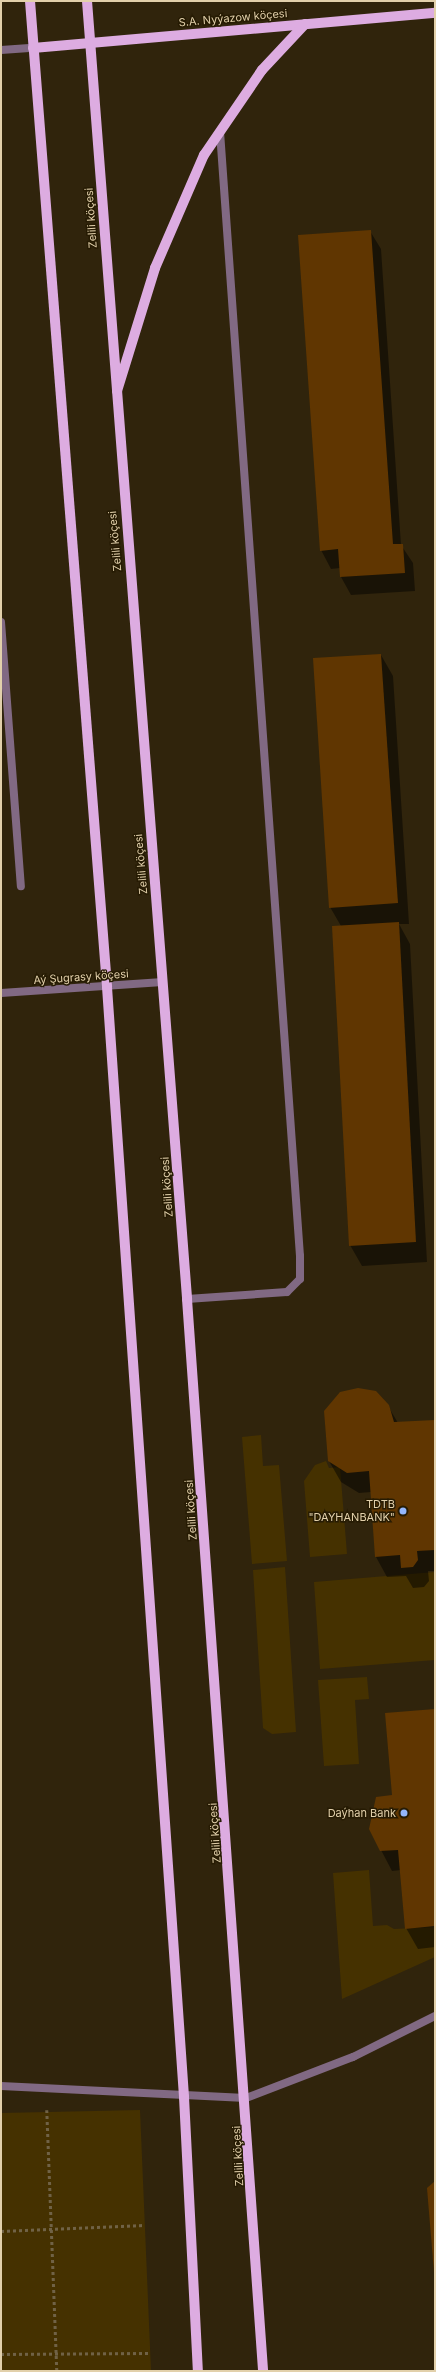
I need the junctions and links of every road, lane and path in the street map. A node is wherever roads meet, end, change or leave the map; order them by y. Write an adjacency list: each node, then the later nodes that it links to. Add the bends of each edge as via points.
1 (30, 1): 6 (main road)
2 (87, 1): 5 (main road, Zelili köçesi)
3 (435, 13): 4 (main road, S.A. Nyýazow köçesi)
4 (305, 24): 5 (main road, S.A. Nyýazow köçesi); 8 (main road, via 262,70)
5 (90, 41): 6 (main road, S.A. Nyýazow köçesi); 9 (main road, Zelili köçesi)
6 (33, 48): 7 (street); 13 (main road)
7 (1, 50)
8 (220, 132): 9 (main road, via 204,154 155,268); 15 (street, via 300,1279 287,1292)
9 (116, 397): 12 (main road, Zelili köçesi)
10 (1, 622): 11 (street)
11 (22, 886)
12 (163, 982): 13 (street, Aý Şugrasy köçesi); 15 (main road, Zelili köçesi)
13 (106, 987): 14 (street, Aý Şugrasy köçesi); 19 (main road)
14 (1, 993)
15 (187, 1299): 20 (main road, Zelili köçesi)
16 (435, 2016): 20 (street, via 353,2057)
17 (1, 2086): 18 (street)
18 (46, 2087): 19 (street); 22 (path)
19 (184, 2097): 20 (street); 28 (main road)
20 (246, 2098): 29 (main road, Zelili köçesi)
21 (145, 2226): 22 (path)
22 (51, 2229): 23 (path); 26 (path)
23 (1, 2231)
24 (148, 2353): 26 (path)
25 (1, 2354): 26 (path)
26 (56, 2354): 27 (path)
27 (57, 2371)
28 (198, 2371)
29 (263, 2371)

